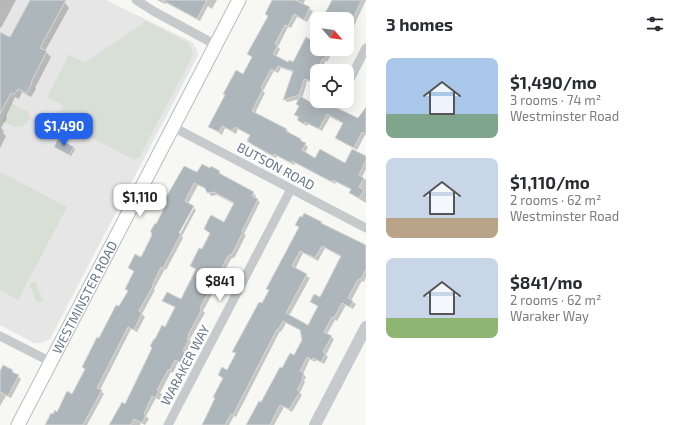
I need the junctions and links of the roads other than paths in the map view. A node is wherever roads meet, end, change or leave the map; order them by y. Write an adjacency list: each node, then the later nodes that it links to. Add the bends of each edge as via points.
1 (136, 0): 3 (street)
2 (239, 0): 3 (main road, WESTMINSTER ROAD)
3 (216, 45): 6 (main road, WESTMINSTER ROAD)
4 (366, 48): 5 (street)
5 (354, 71)
6 (173, 128): 7 (street, BUTSON ROAD); 11 (main road, WESTMINSTER ROAD)
7 (291, 189): 8 (street, BUTSON ROAD); 13 (street, WARAKER WAY)
8 (366, 228)
9 (366, 327): 14 (street)
10 (0, 336): 11 (street)
11 (51, 362): 12 (main road, WESTMINSTER ROAD)
12 (18, 425)
13 (168, 425)
14 (314, 425)

